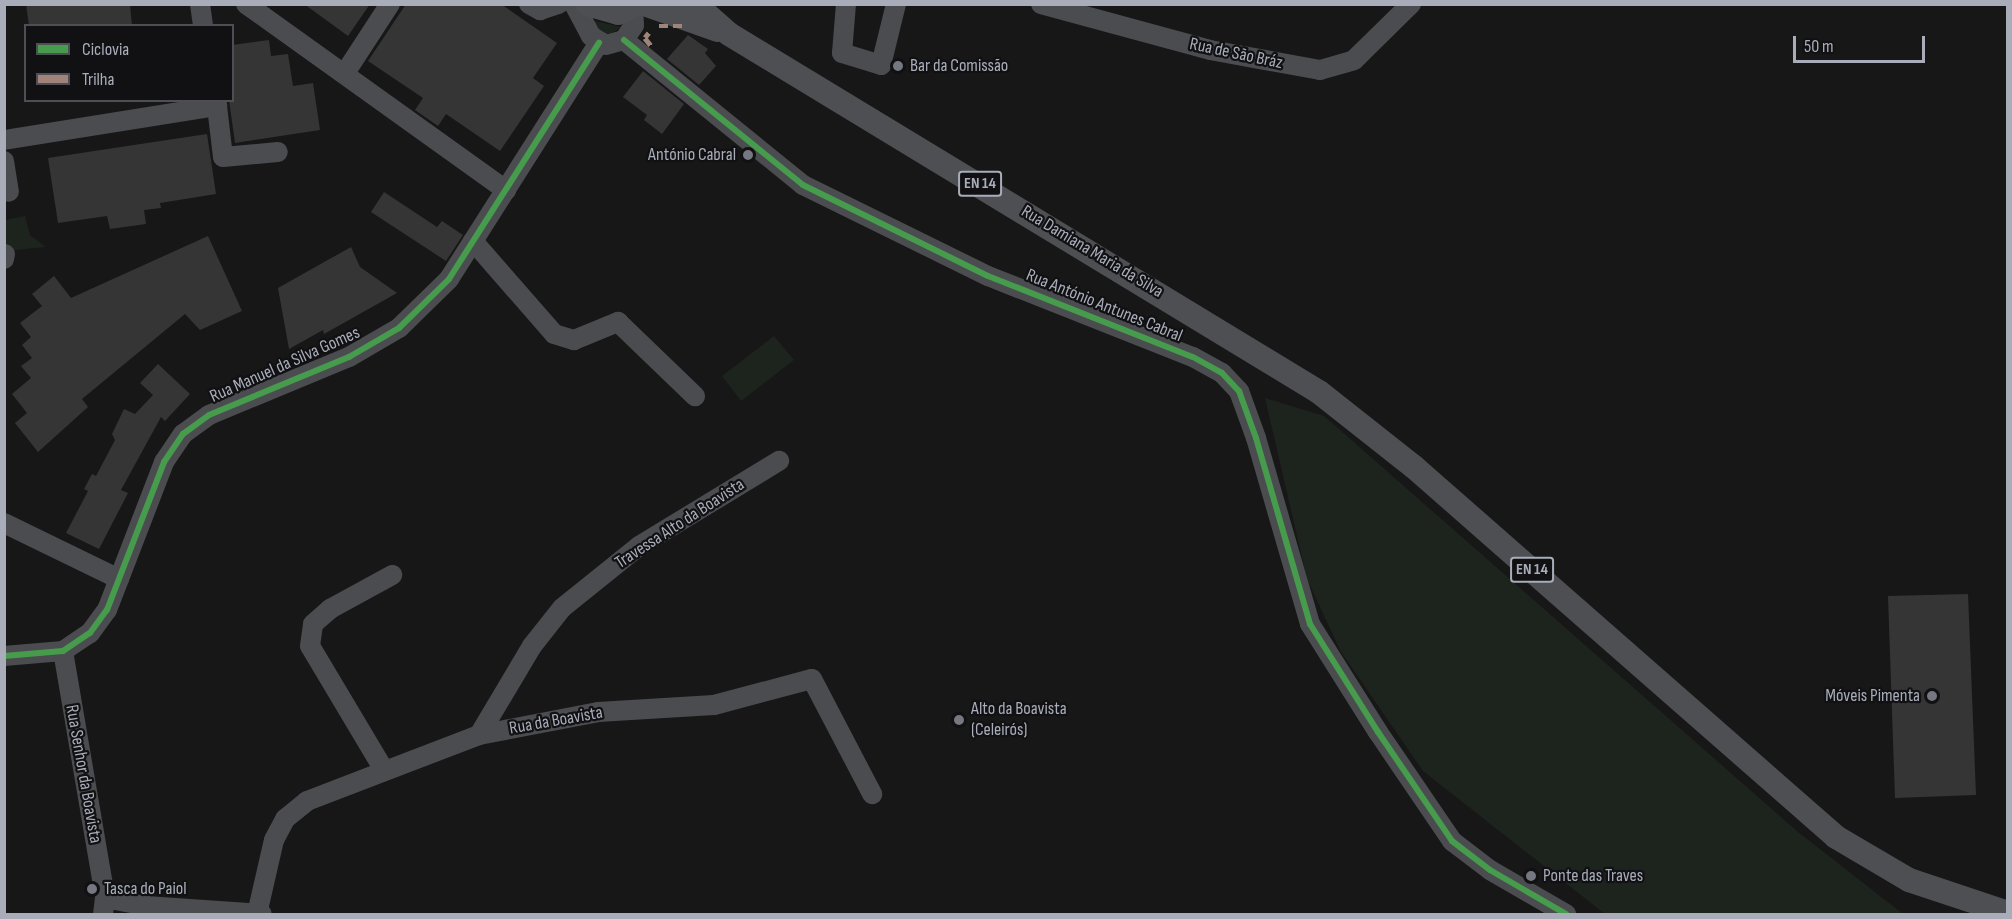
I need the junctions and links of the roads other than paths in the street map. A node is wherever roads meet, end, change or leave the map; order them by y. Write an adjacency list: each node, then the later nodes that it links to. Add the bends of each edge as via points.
1 (200, 4): 14 (street)
2 (246, 4): 17 (street)
3 (390, 4): 17 (street)
4 (529, 4): 5 (street, via 547,10)
5 (558, 4)
6 (587, 4): 13 (main road, Rua Damiana Maria da Silva / EN 14, via 610,12)
7 (846, 4): 8 (street, via 842,53 881,65)
8 (896, 4)
9 (1041, 4): 10 (street, Rua de São Bráz, via 1210,50 1320,70 1354,60)
10 (1411, 4)
11 (574, 5): 16 (street)
12 (697, 5): 13 (street); 15 (main road, Rua Damiana Maria da Silva / EN 14)
13 (639, 15): 15 (main road, Rua Damiana Maria da Silva / EN 14); 16 (street, via 615,45); 39 (street, Rua António Antunes Cabral, via 803,185 988,276 1193,357 1222,373 1239,391 1256,438 1310,624 1452,841 1490,870)
14 (203, 24)
15 (729, 34): 36 (main road, Rua Damiana Maria da Silva / EN 14, via 1285,369 1386,444 1836,837 1909,880)
16 (599, 43): 22 (street, Rua Manuel da Silva Gomes)
17 (345, 73): 22 (street)
18 (216, 103): 19 (street); 20 (street, via 223,158)
19 (4, 140)
20 (278, 152)
21 (4, 162): 23 (street)
22 (506, 190): 24 (street, Rua Manuel da Silva Gomes)
23 (9, 192)
24 (473, 241): 25 (street, via 554,334 574,340 618,322); 29 (street, Rua Manuel da Silva Gomes, via 448,279 399,328 349,357 209,415 183,434 164,462)
25 (695, 396)
26 (779, 461): 32 (street, Travessa Alto da Boavista, via 639,546 562,608 532,646)
27 (4, 523): 29 (street)
28 (392, 575): 33 (street, via 330,609 313,624 310,646)
29 (119, 579): 30 (street, Rua Manuel da Silva Gomes, via 107,610 90,633)
30 (63, 651): 31 (street, Rua Manuel da Silva Gomes); 35 (street, Rua Senhor da Boavista)
31 (4, 656)
32 (479, 735): 33 (street, Rua da Boavista); 34 (street, Rua da Boavista, via 598,712 714,705 812,679)
33 (384, 770): 37 (street, Rua da Boavista, via 307,801 285,819 274,840)
34 (872, 794)
35 (104, 906): 37 (street)
36 (2007, 913)
37 (257, 914): 38 (street)
38 (262, 915)
39 (1566, 915)

